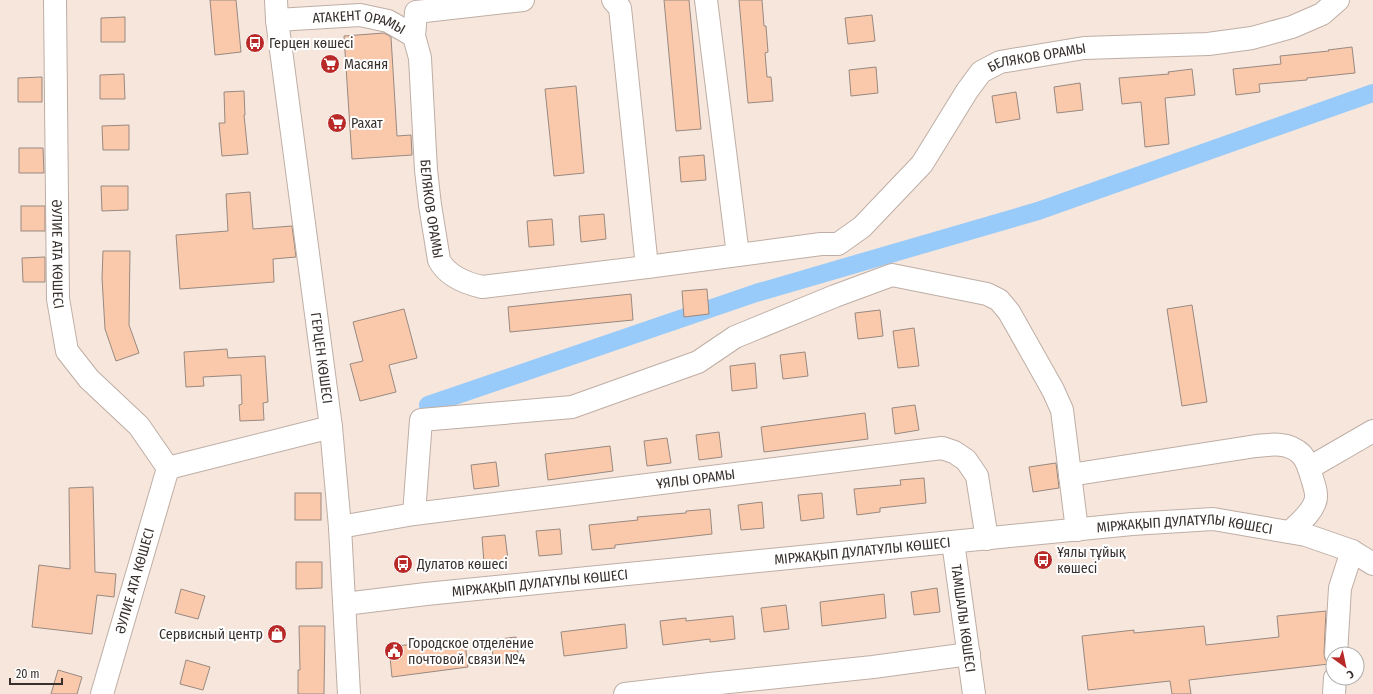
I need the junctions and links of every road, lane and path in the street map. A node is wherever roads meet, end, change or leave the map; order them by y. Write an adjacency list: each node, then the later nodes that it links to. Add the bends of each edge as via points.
1 (55, 0): 12 (street, ӘУЛИЕ АТА КӨШЕСІ, via 58,299 67,351 89,379 139,426)
2 (523, 0): 7 (street, АТАКЕНТ ОРАМЫ, via 416,12)
3 (613, 0): 9 (street, via 620,8)
4 (706, 0): 8 (street)
5 (1338, 0): 8 (street, БЕЛЯКОВ ОРАМЫ, via 1322,14 1292,27 1252,38 1208,44 1084,48 1000,62 981,72 967,90 922,164 862,227 838,244)
6 (277, 10): 7 (street, АТАКЕНТ ОРАМЫ, via 360,15 388,21); 10 (street, ГЕРЦЕН КӨШЕСІ)
7 (414, 36): 9 (street, БЕЛЯКОВ ОРАМЫ, via 420,58 430,205 442,266 453,276 482,287)
8 (738, 255): 9 (street, БЕЛЯКОВ ОРАМЫ)
9 (647, 267)
10 (331, 427): 12 (street); 16 (street, ГЕРЦЕН КӨШЕСІ)
11 (1373, 431): 13 (street)
12 (168, 468): 26 (street, ӘУЛИЕ АТА КӨШЕСІ)
13 (1309, 468): 14 (street, via 1303,456 1289,446 1274,444); 18 (street, via 1315,486 1316,501 1310,513)
14 (1070, 475): 15 (street, via 1062,410 1009,312 999,300 986,294 892,275 735,337 698,362 572,406 421,420); 17 (street)
15 (414, 514): 16 (street, ҰЯЛЫ ОРАМЫ); 19 (street, ҰЯЛЫ ОРАМЫ, via 942,448 966,460 977,476)
16 (340, 526): 23 (street, ГЕРЦЕН КӨШЕСІ)
17 (1077, 530): 18 (street, МІРЖАҚЫП ДУЛАТҰЛЫ КӨШЕСІ, via 1213,519); 19 (street, МІРЖАҚЫП ДУЛАТҰЛЫ КӨШЕСІ)
18 (1290, 532): 21 (street, МІРЖАҚЫП ДУЛАТҰЛЫ КӨШЕСІ)
19 (987, 539): 20 (street, МІРЖАҚЫП ДУЛАТҰЛЫ КӨШЕСІ)
20 (954, 542): 23 (street, МІРЖАҚЫП ДУЛАТҰЛЫ КӨШЕСІ); 25 (street, ТАМШАЛЫ КӨШЕСІ)
21 (1352, 551): 22 (street, МІРЖАҚЫП ДУЛАТҰЛЫ КӨШЕСІ); 24 (street, via 1340,588)
22 (1373, 564)
23 (345, 604): 27 (street, ГЕРЦЕН КӨШЕСІ)
24 (1336, 646)
25 (968, 654): 28 (street); 29 (street, ТАМШАЛЫ КӨШЕСІ)
26 (102, 694)
27 (349, 694)
28 (625, 694)
29 (974, 694)

